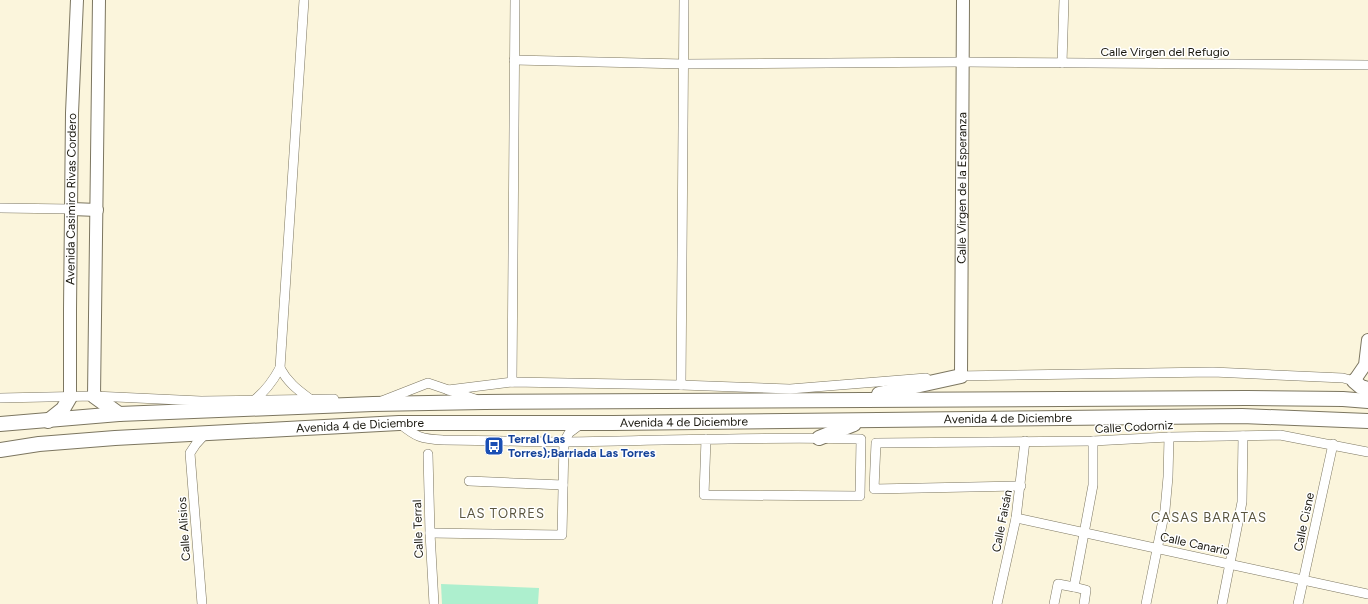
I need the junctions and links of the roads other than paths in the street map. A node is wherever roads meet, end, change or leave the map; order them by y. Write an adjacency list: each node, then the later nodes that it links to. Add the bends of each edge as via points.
1 (77, 0): 14 (main road, Avenida Casimiro Rivas Cordero, via 72,112)
2 (99, 0): 15 (main road)
3 (304, 0): 17 (street)
4 (515, 0): 8 (street)
5 (684, 0): 11 (street)
6 (963, 0): 9 (main road, Calle Virgen de la Esperanza)
7 (1064, 0): 10 (street)
8 (514, 60): 11 (street, Calle Virgen del Refugio); 20 (street)
9 (962, 62): 10 (street, Calle Virgen del Refugio); 11 (street, Calle Virgen del Refugio); 18 (main road, Calle Virgen de la Esperanza)
10 (1062, 63): 12 (street, Calle Virgen del Refugio)
11 (684, 64): 21 (street)
12 (1368, 65)
13 (0, 208): 14 (street)
14 (72, 209): 15 (main road); 26 (main road, Avenida Casimiro Rivas Cordero)
15 (97, 210): 24 (main road)
16 (1368, 340): 19 (main road, via 1365,365)
17 (280, 368): 28 (street, via 295,388); 30 (street, via 273,381)
18 (961, 376): 19 (street, via 1213,372 1343,378); 21 (street, via 790,389); 29 (main road)
19 (1354, 381): 22 (main road)
20 (512, 382): 21 (street); 23 (street)
21 (681, 385)
22 (1368, 389)
23 (448, 390): 27 (street, via 428,383); 32 (street)
24 (94, 396): 26 (street); 30 (street); 34 (main road)
25 (0, 398): 26 (street)
26 (70, 398): 35 (main road, via 63,409)
27 (389, 398): 28 (street); 33 (street)
28 (310, 399): 30 (street)
29 (851, 400): 31 (main road, Avenida 4 de Diciembre, via 1342,398); 32 (main road, Avenida 4 de Diciembre)
30 (253, 401)
31 (1368, 401)
32 (484, 402): 33 (main road, Avenida 4 de Diciembre)
33 (373, 404): 34 (main road, Avenida 4 de Diciembre)
34 (119, 414): 35 (main road, Avenida 4 de Diciembre)
35 (48, 421): 39 (main road, Avenida 4 de Diciembre)
36 (862, 421): 37 (main road, Avenida 4 de Diciembre, via 1242,416); 40 (main road, Avenida 4 de Diciembre); 45 (main road)
37 (1368, 421)
38 (400, 423): 40 (main road, Avenida 4 de Diciembre); 41 (main road, Avenida 4 de Diciembre); 42 (street)
39 (0, 424)
40 (581, 424): 50 (street, via 569,433)
41 (207, 432): 52 (main road, Avenida 4 de Diciembre, via 39,444); 66 (street, Calle Alisios, via 190,453)
42 (413, 434): 47 (street, via 426,439); 54 (street)
43 (1243, 436): 44 (street, Calle Codorniz); 51 (street, Calle Codorniz, via 1280,435); 62 (street, via 1242,502)
44 (1169, 437): 49 (street, Calle Codorniz); 61 (street, via 1166,504)
45 (819, 438): 46 (street); 46 (street, via 861,439 860,496 704,495)
46 (706, 439): 50 (street)
47 (443, 440): 50 (street); 54 (street)
48 (1025, 441): 49 (street, Calle Codorniz); 57 (street, Calle Faisán); 57 (street, Calle Codorniz, via 876,443 874,489)
49 (1093, 441): 60 (street, via 1093,485)
50 (564, 442): 56 (street)
51 (1332, 444): 53 (street, Calle Codorniz); 63 (street, Calle Cisne)
52 (0, 450)
53 (1368, 452)
54 (428, 454): 59 (street, Calle Terral)
55 (469, 481): 56 (street)
56 (563, 485): 59 (street, via 562,535)
57 (1021, 486): 58 (street, Calle Faisán)
58 (1016, 518): 60 (street, Calle Canario); 68 (street, Calle Faisán)
59 (430, 533): 67 (street, Calle Terral)
60 (1084, 533): 61 (street, Calle Canario); 64 (street)
61 (1158, 549): 62 (street, Calle Canario); 71 (street)
62 (1231, 564): 63 (street, Calle Canario); 72 (street)
63 (1304, 580): 65 (street, Calle Canario); 73 (street, Calle Cisne)
64 (1074, 587): 69 (street, via 1058,584); 70 (street, via 1086,590)
65 (1368, 594)
66 (202, 604)
67 (434, 604)
68 (997, 604)
69 (1054, 604)
70 (1084, 604)
71 (1146, 604)
72 (1222, 604)
73 (1298, 604)

